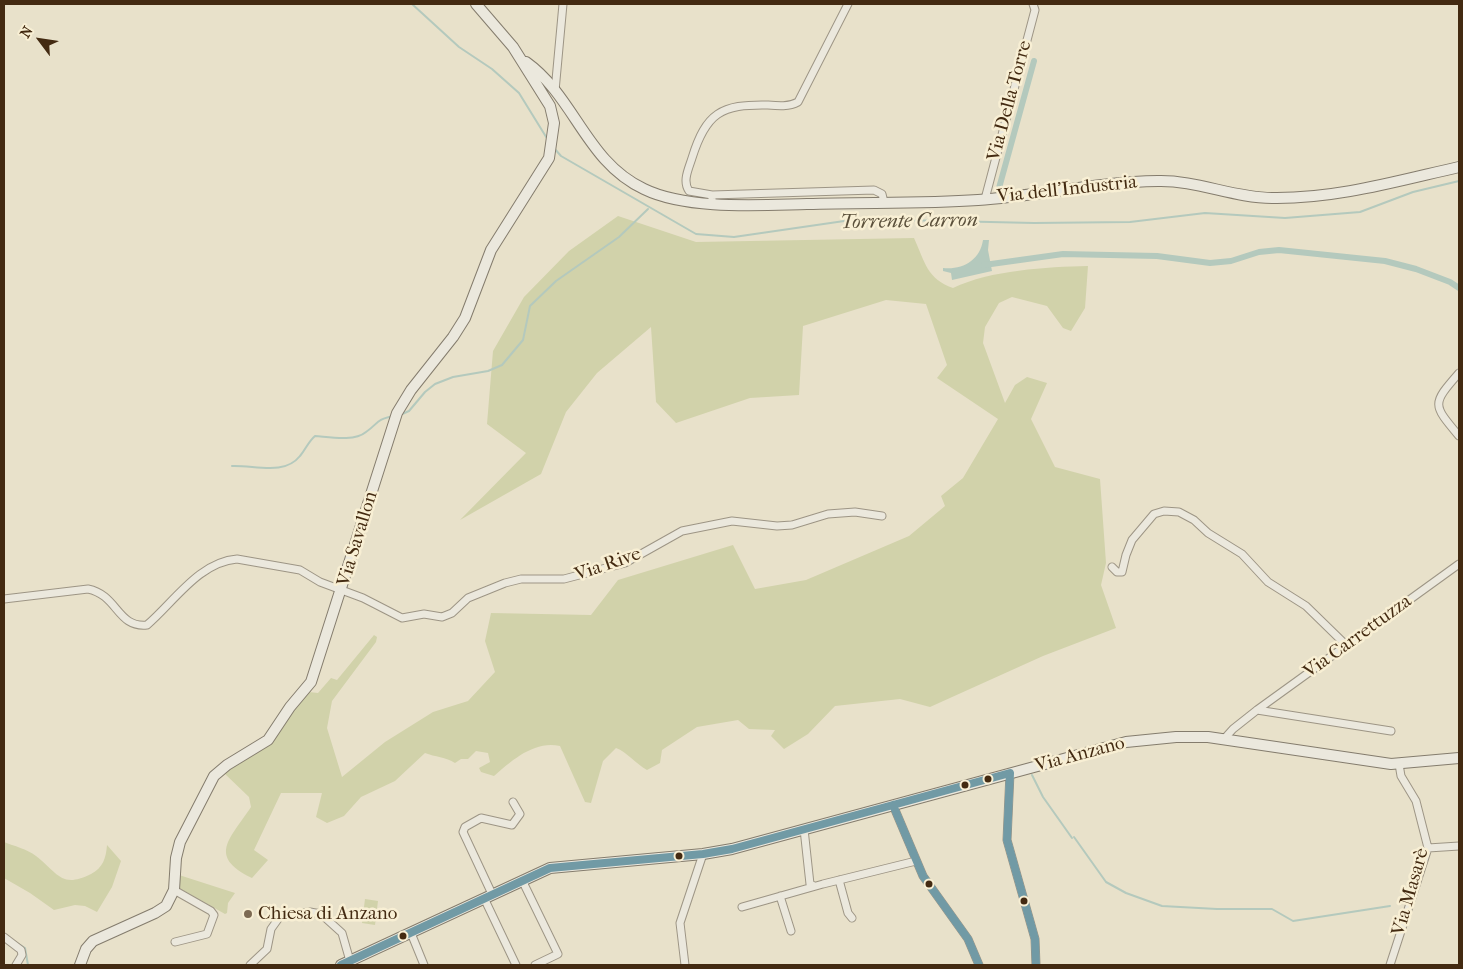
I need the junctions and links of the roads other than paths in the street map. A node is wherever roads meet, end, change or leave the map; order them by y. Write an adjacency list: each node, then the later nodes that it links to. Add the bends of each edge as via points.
1 (564, 4): 6 (street)
2 (848, 4): 8 (street, via 798,102 788,106 743,104 724,109 704,126 686,184 689,191)
3 (1033, 4): 9 (street, Via Della Torre, via 1035,10)
4 (480, 5): 5 (main road)
5 (521, 59): 6 (main road, Via dell'Industria, via 536,70); 15 (main road, Via Savallon, via 550,106 554,123 549,158 491,250 465,318 454,337 411,390 396,416)
6 (555, 92): 8 (main road, Via dell'Industria, via 604,162 623,178 655,194)
7 (1459, 167): 9 (main road, Via dell'Industria, via 1350,192 1314,196 1258,198 1160,181)
8 (712, 199): 9 (main road, Via dell'Industria, via 755,205)
9 (985, 199)
10 (1459, 373): 11 (street, via 1440,394 1438,408)
11 (1459, 436)
12 (882, 516): 15 (street, Via Rive, via 855,512 828,514 792,526 732,520 682,531 625,563 564,579 527,578 505,583 468,598 452,613 442,617 424,614 402,618)
13 (1459, 564): 17 (street, Via Carrettuzza)
14 (1112, 567): 17 (street, via 1122,572 1132,540 1154,514 1178,512 1242,554 1268,582 1306,606)
15 (341, 591): 16 (street, Via Rive, via 290,568 237,559 208,569 147,625 140,626 121,616 108,597 99,591 88,589); 34 (main road, Via Savallon, via 311,682 294,700 268,740 219,770 208,786 180,842)
16 (4, 599)
17 (1346, 645): 18 (street, Via Carrettuzza)
18 (1257, 710): 19 (street); 20 (street, Via Carrettuzza)
19 (1391, 731)
20 (1224, 739): 22 (main road, Via Anzano, via 1362,762); 23 (main road, Via Anzano, via 1176,736 1126,742)
21 (1459, 758): 22 (main road, Via Anzano)
22 (1399, 764): 28 (street, Via Masarè, via 1401,776 1416,801)
23 (1010, 773): 25 (main road, Via Anzano); 52 (street, via 1007,840 1035,939)
24 (513, 802): 35 (street, via 520,814 514,824 481,818 465,827 463,832)
25 (893, 805): 26 (main road, Via Anzano); 30 (street)
26 (804, 829): 29 (main road, Via Anzano); 33 (street, via 810,884)
27 (1459, 846): 28 (street)
28 (1428, 848): 53 (street, Via Masarè)
29 (703, 854): 31 (main road, Via Anzano, via 564,865); 50 (street, via 680,923)
30 (916, 861): 32 (street); 51 (street, via 968,940)
31 (522, 880): 35 (main road, Via Anzano); 49 (street, via 558,954)
32 (839, 880): 33 (street); 38 (street)
33 (814, 886): 36 (street)
34 (174, 890): 42 (street, via 214,915 207,934); 45 (main road, via 166,906 155,914 93,941)
35 (488, 896): 40 (main road, Via Anzano); 48 (street)
36 (780, 896): 37 (street); 39 (street)
37 (742, 907)
38 (852, 918)
39 (791, 932)
40 (411, 933): 43 (main road, Via Anzano); 47 (street)
41 (4, 937): 44 (street, via 21,950 22,955)
42 (175, 942)
43 (345, 964): 46 (street, via 342,933 321,914 287,913 274,921 267,949)
44 (16, 965)
45 (80, 965)
46 (250, 965)
47 (424, 965)
48 (516, 965)
49 (535, 965)
50 (685, 965)
51 (979, 965)
52 (1036, 965)
53 (1390, 965)

